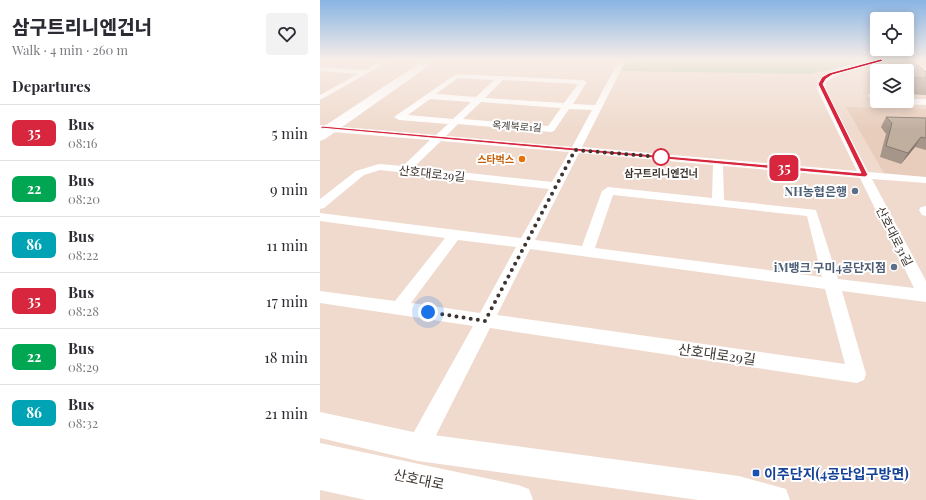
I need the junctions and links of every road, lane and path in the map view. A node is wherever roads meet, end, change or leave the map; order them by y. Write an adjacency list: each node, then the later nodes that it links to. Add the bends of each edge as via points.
1 (346, 83): 10 (street)
2 (392, 83): 18 (main road)
3 (397, 83): 16 (main road)
4 (446, 83): 9 (street, 옥계북로1길)
5 (496, 83): 11 (street)
6 (582, 83): 14 (street, 옥계북로1길)
7 (610, 83): 15 (street)
8 (820, 83): 24 (street, 산호대로31길)
9 (428, 96): 11 (street, 옥계북로1길); 17 (street, 옥계북로1길, via 399,117)
10 (320, 98)
11 (478, 100): 14 (street, 옥계북로1길); 17 (street)
12 (914, 101): 13 (street)
13 (926, 102)
14 (567, 106): 15 (street); 17 (street, 옥계북로1길, via 551,129)
15 (597, 108): 21 (street)
16 (356, 111): 18 (main road); 19 (street, via 350,124)
17 (456, 121): 20 (street)
18 (322, 130): 19 (street)
19 (355, 131): 20 (street)
20 (438, 138): 21 (street); 23 (street)
21 (575, 150): 22 (street); 26 (street)
22 (718, 162): 24 (street); 27 (street)
23 (405, 170): 26 (street, 산호대로29길); 28 (street, 산호대로29길, via 379,167 360,173)
24 (865, 175): 25 (street); 34 (street, 산호대로31길)
25 (926, 180)
26 (556, 186): 31 (street)
27 (718, 203): 32 (street, 산호대로29길, via 608,191); 33 (street, 산호대로29길, via 812,213)
28 (320, 205)
29 (320, 217): 30 (street)
30 (454, 235): 31 (street); 36 (street)
31 (525, 244): 32 (street); 37 (street)
32 (587, 252): 33 (street)
33 (832, 284): 34 (street); 37 (street, 산호대로29길, via 857,374)
34 (926, 296)
35 (320, 297): 36 (street, 산호대로29길)
36 (399, 308): 37 (street, 산호대로29길)
37 (485, 321): 39 (street)
38 (320, 425): 39 (street)
39 (418, 447): 44 (street, via 739,491)
40 (320, 457): 43 (street, 산호대로)
41 (320, 476): 42 (street, 산호대로)
42 (439, 500)
43 (518, 500)
44 (775, 500)

